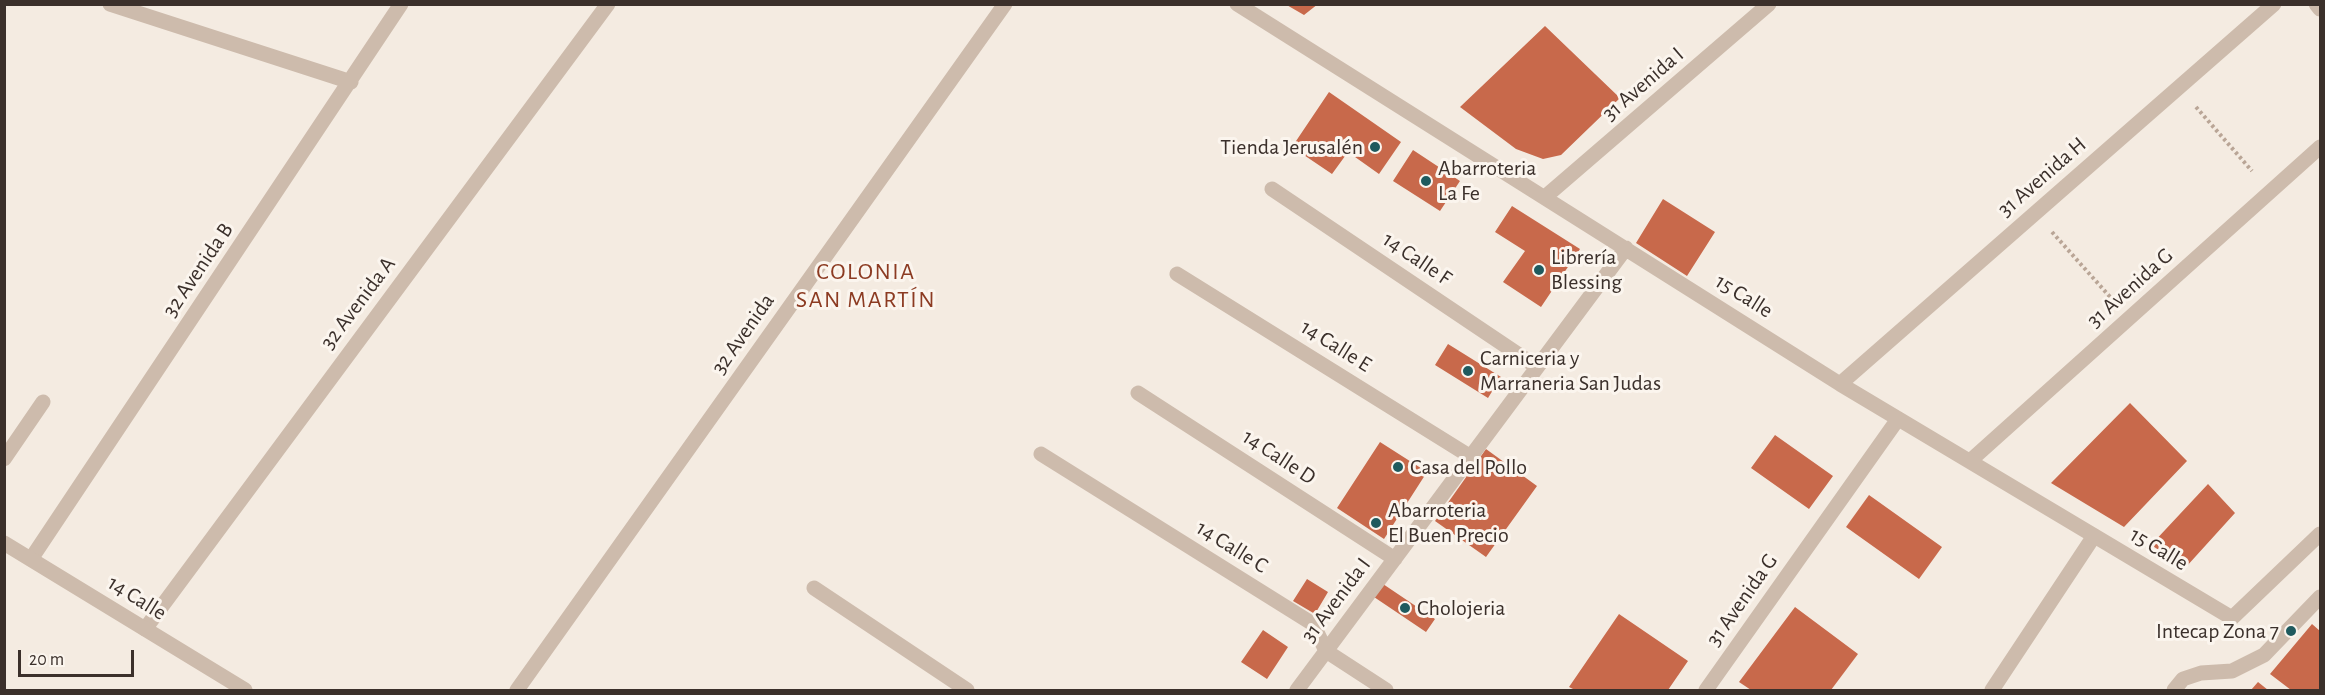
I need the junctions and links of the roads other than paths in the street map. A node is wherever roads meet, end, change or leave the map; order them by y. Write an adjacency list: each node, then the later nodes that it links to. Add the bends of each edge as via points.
1 (110, 4): 10 (street)
2 (401, 4): 10 (street, 32 Avenida B)
3 (608, 4): 32 (street, 32 Avenida A)
4 (1005, 4): 35 (street, 32 Avenida)
5 (1237, 4): 13 (street, 15 Calle)
6 (1769, 4): 13 (street, 31 Avenida I)
7 (2274, 4): 17 (street, 31 Avenida H)
8 (2316, 4): 9 (street)
9 (2320, 9)
10 (351, 82): 28 (street, 32 Avenida B)
11 (2320, 147): 24 (street, 31 Avenida G)
12 (1272, 189): 16 (street, 14 Calle F)
13 (1545, 197): 14 (street, 15 Calle)
14 (1626, 248): 16 (street, 31 Avenida I); 17 (street, 15 Calle)
15 (1177, 274): 22 (street, 14 Calle E)
16 (1537, 367): 22 (street, 31 Avenida I)
17 (1840, 384): 20 (street, 15 Calle)
18 (1138, 393): 29 (street, 14 Calle D)
19 (43, 402): 23 (street)
20 (1898, 419): 24 (street, 15 Calle); 39 (street, 31 Avenida G)
21 (1041, 454): 33 (street, 14 Calle C, via 1313,624)
22 (1471, 457): 29 (street, 31 Avenida I)
23 (4, 459)
24 (1970, 461): 26 (street, 15 Calle)
25 (2320, 534): 26 (street, 15 Calle, via 2232,618)
26 (2094, 536): 40 (street)
27 (4, 543): 28 (street, 14 Calle)
28 (31, 559): 32 (street, 14 Calle)
29 (1395, 559): 33 (street, 31 Avenida I)
30 (814, 588): 36 (street)
31 (2320, 597): 41 (street, via 2264,655 2232,671 2201,673 2183,679)
32 (144, 629): 34 (street, 14 Calle)
33 (1326, 651): 37 (street, 31 Avenida I); 38 (street)
34 (245, 690)
35 (518, 690)
36 (967, 690)
37 (1297, 690)
38 (1386, 690)
39 (1706, 690)
40 (1992, 690)
41 (2174, 690)

